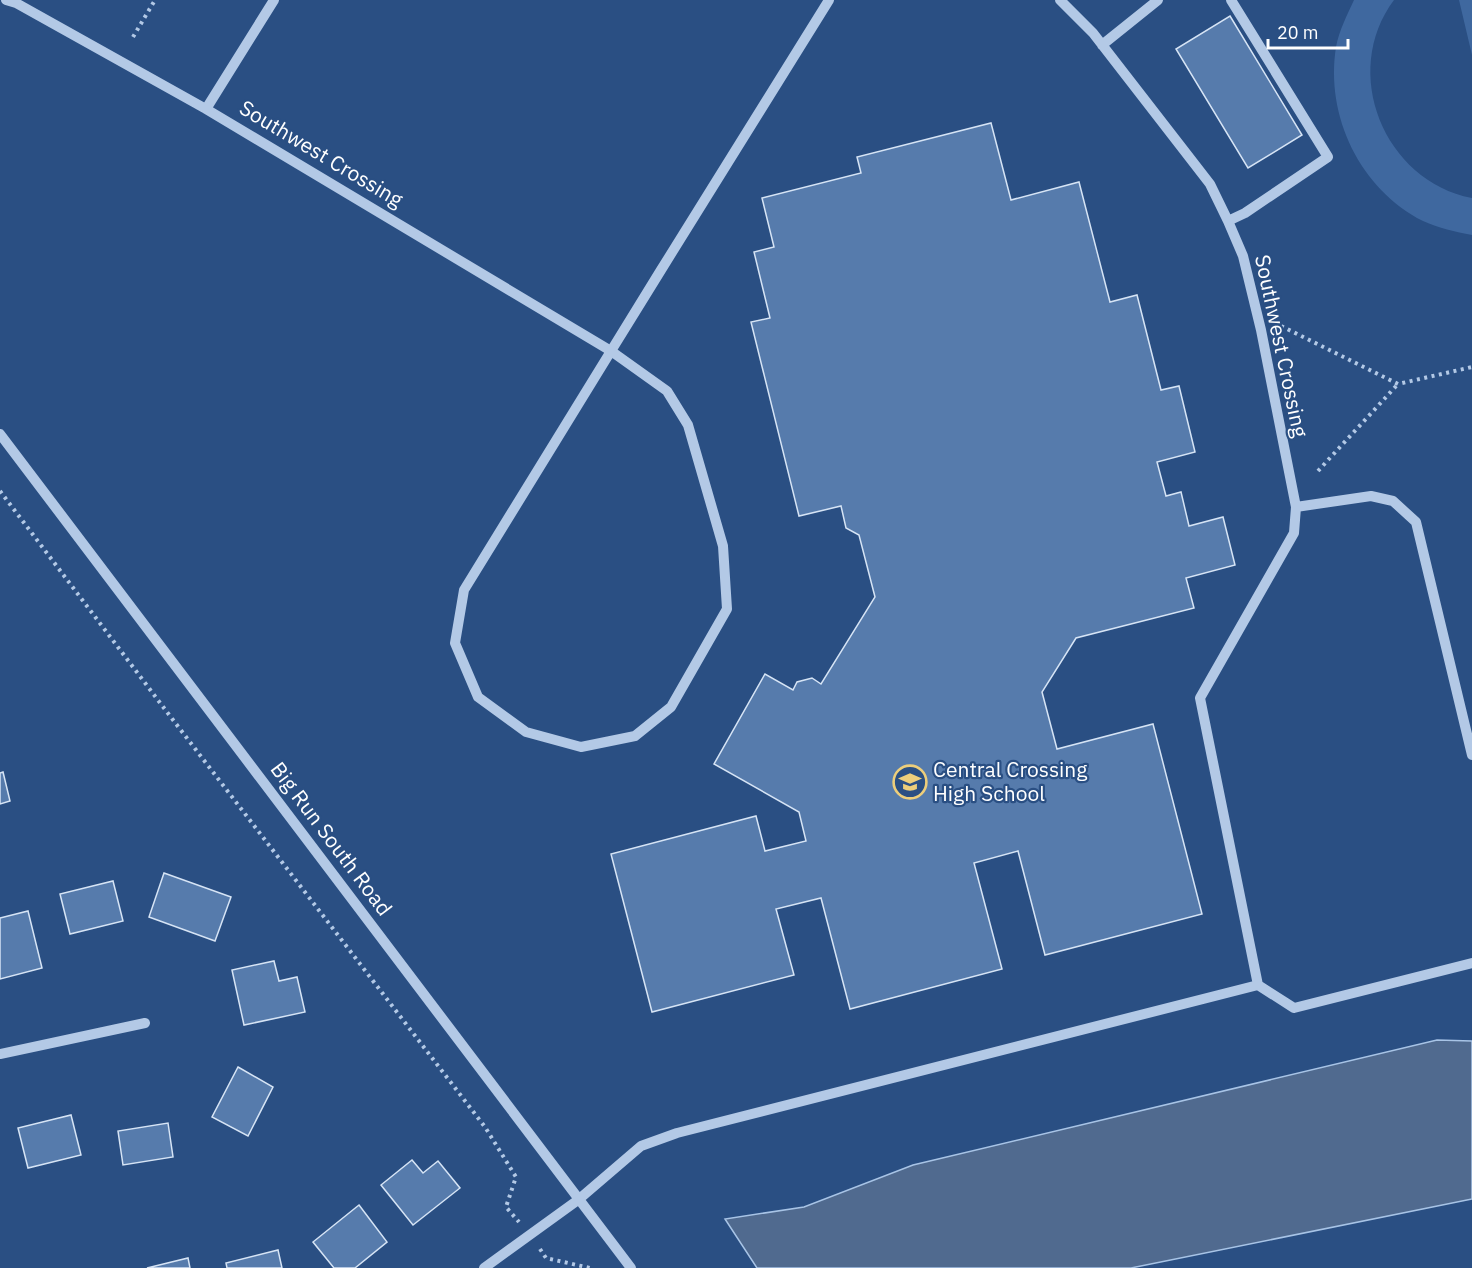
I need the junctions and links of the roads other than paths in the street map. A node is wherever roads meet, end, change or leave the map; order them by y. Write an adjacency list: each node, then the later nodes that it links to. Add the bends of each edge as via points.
1 (6, 0): 8 (street, Southwest Crossing)
2 (274, 0): 8 (street)
3 (829, 0): 10 (street)
4 (1060, 0): 7 (street, Southwest Crossing)
5 (1158, 0): 7 (street)
6 (1231, 0): 9 (street, via 1328,157)
7 (1102, 45): 9 (street, Southwest Crossing, via 1209,184)
8 (206, 109): 10 (street, Southwest Crossing)
9 (1228, 221): 12 (street, Southwest Crossing, via 1243,256 1261,330)
10 (611, 351): 10 (street, Southwest Crossing, via 464,590 454,643 478,697 526,732 581,747 635,736 671,707 727,609 723,546 688,425 667,391)
11 (0, 434): 18 (street, Big Run South Road)
12 (1296, 507): 13 (street, via 1371,496 1393,501 1416,522); 15 (street, Southwest Crossing, via 1294,533 1200,698)
13 (1472, 755)
14 (1472, 963): 15 (street, via 1294,1008)
15 (1258, 985): 18 (street, via 677,1133 641,1146)
16 (145, 1023): 17 (street)
17 (0, 1053)
18 (578, 1200): 19 (street); 20 (street, Big Run South Road)
19 (484, 1268)
20 (631, 1268)

